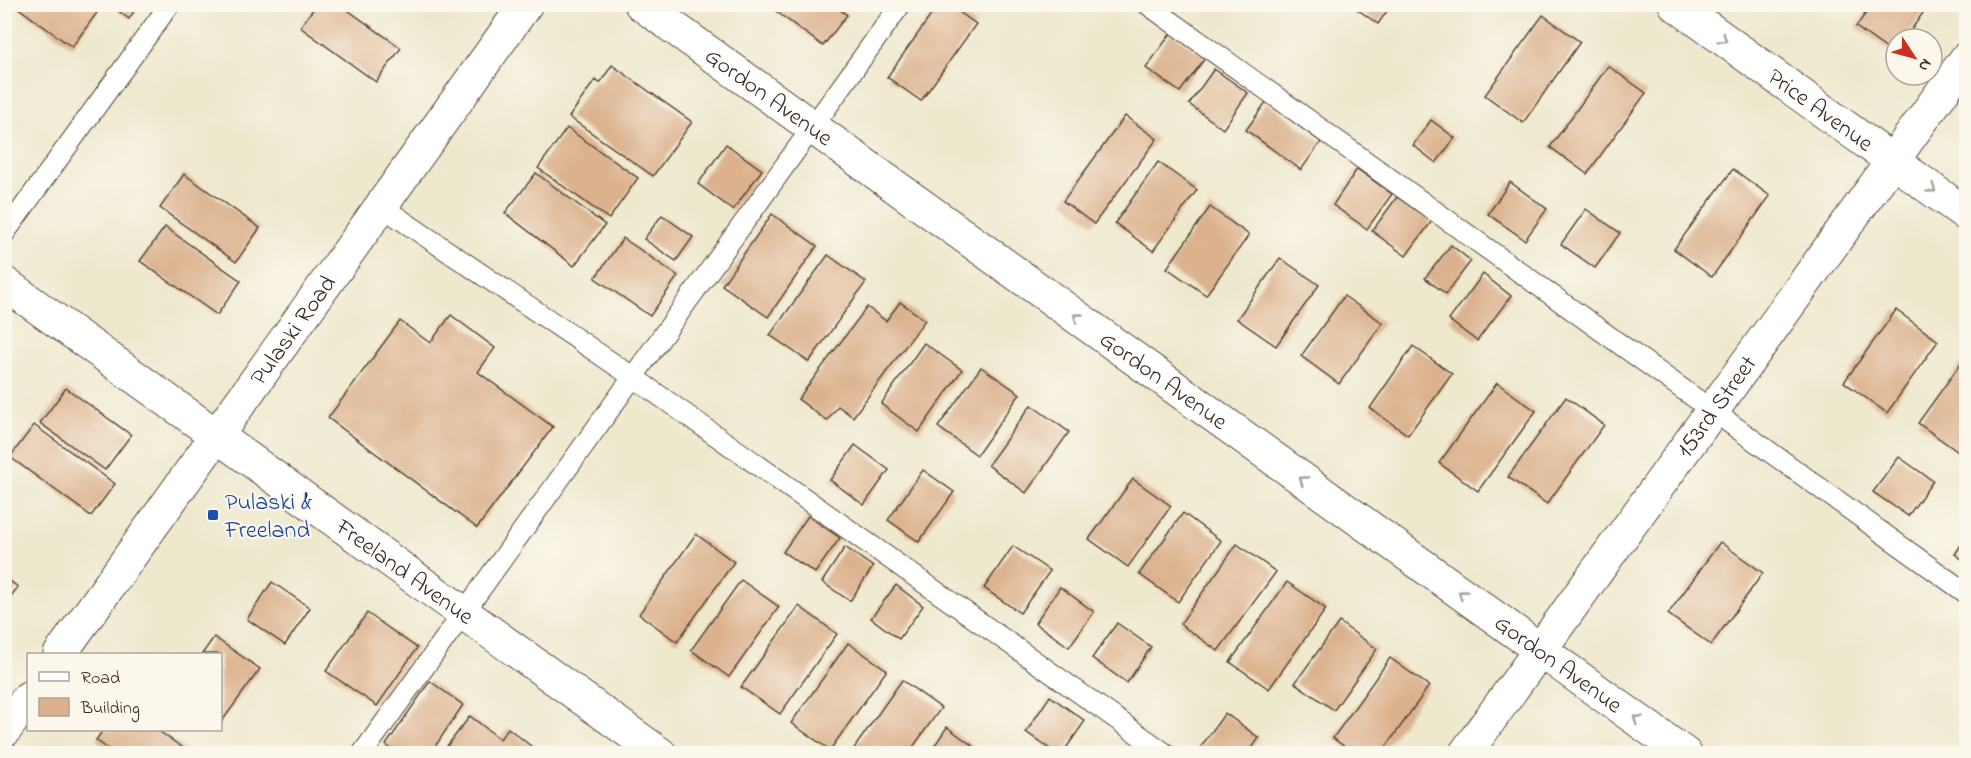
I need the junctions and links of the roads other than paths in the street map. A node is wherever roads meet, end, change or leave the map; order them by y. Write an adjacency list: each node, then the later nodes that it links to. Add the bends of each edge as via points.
1 (170, 4): 12 (lane)
2 (526, 4): 10 (street, Pulaski Road)
3 (641, 4): 8 (street, Gordon Avenue)
4 (901, 4): 8 (lane)
5 (1147, 4): 15 (lane)
6 (1675, 4): 9 (street, Price Avenue, one-way to 9)
7 (1966, 59): 9 (street, 153rd Street)
8 (812, 128): 14 (lane); 19 (street, Gordon Avenue, one-way to 8)
9 (1893, 161): 11 (street, Price Avenue, one-way to 11); 15 (street, 153rd Street)
10 (381, 206): 14 (lane); 16 (street, Pulaski Road)
11 (1966, 214)
12 (4, 234)
13 (4, 283): 16 (street, Freeland Avenue)
14 (633, 377): 18 (lane); 25 (lane)
15 (1713, 411): 17 (lane); 19 (street, 153rd Street)
16 (217, 436): 18 (street, Freeland Avenue); 20 (street, Pulaski Road)
17 (1966, 593)
18 (463, 612): 23 (lane); 24 (street, Freeland Avenue)
19 (1540, 650): 26 (street, 153rd Street); 27 (street, Gordon Avenue, one-way to 19)
20 (61, 653)
21 (27, 699): 22 (street)
22 (4, 731)
23 (362, 753)
24 (660, 753)
25 (1166, 753)
26 (1465, 753)
27 (1685, 753)

